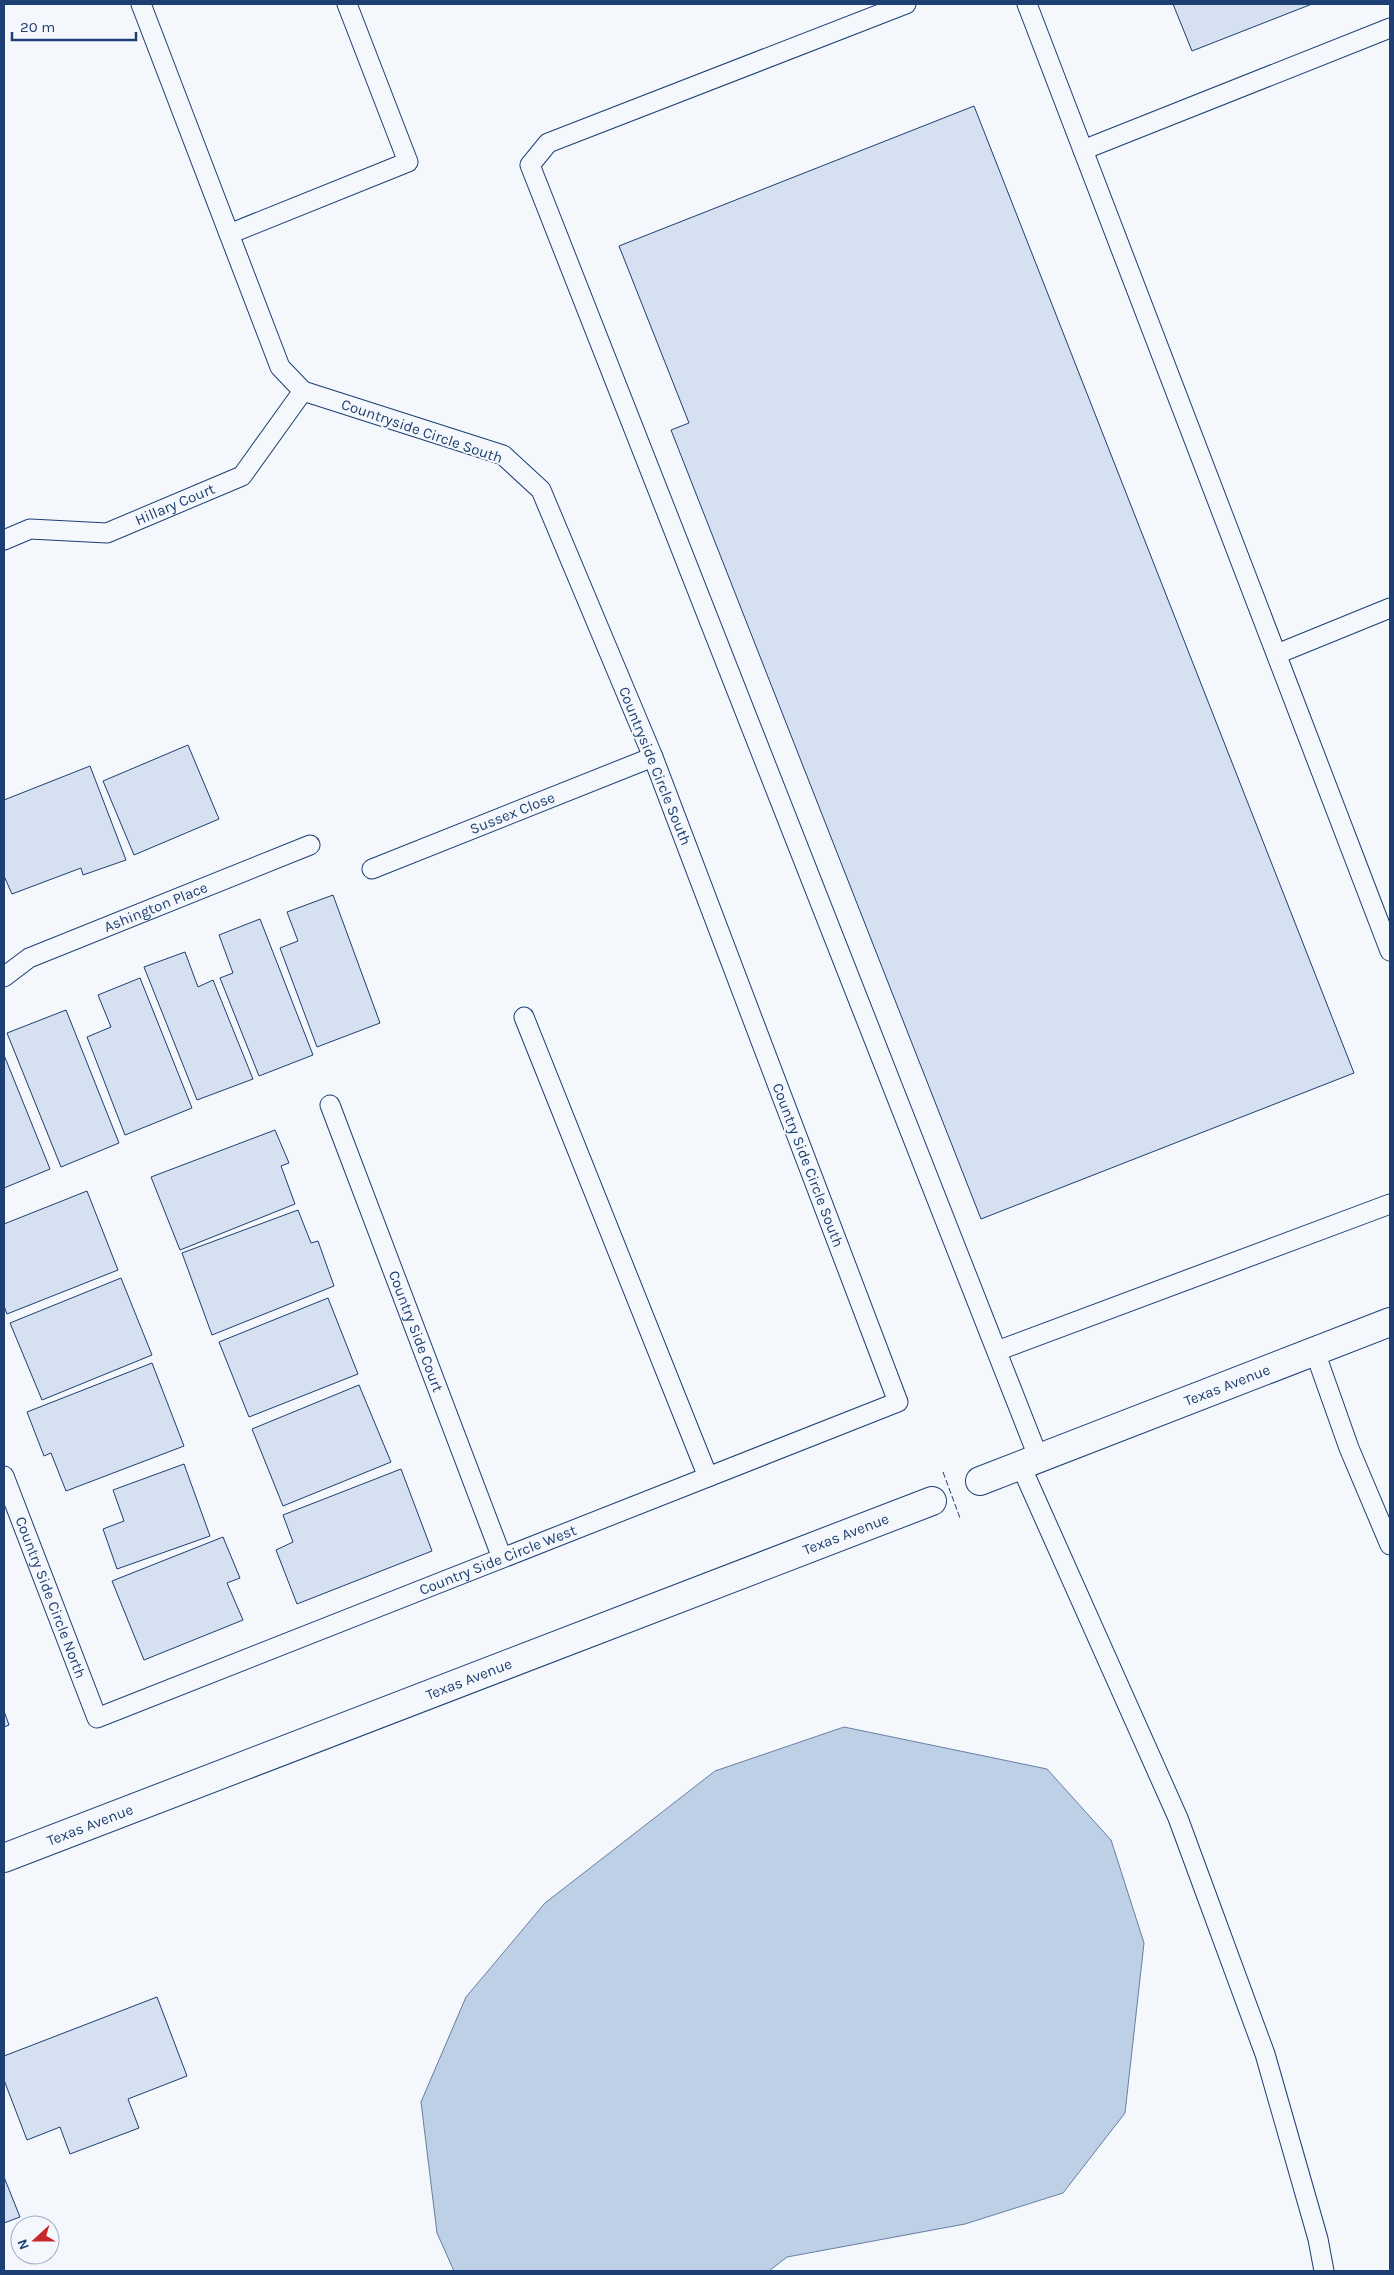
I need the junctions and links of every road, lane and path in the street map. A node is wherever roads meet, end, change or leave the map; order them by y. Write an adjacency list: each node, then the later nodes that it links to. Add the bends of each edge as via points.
1 (142, 4): 7 (lane, Countryside Circle South)
2 (347, 4): 7 (lane, via 408,162)
3 (906, 4): 22 (lane, via 548,143 530,165)
4 (1027, 4): 6 (lane)
5 (1390, 28): 6 (lane)
6 (1083, 150): 11 (lane)
7 (229, 234): 8 (lane, Countryside Circle South, via 280,367)
8 (303, 391): 9 (lane, Hillary Court, via 242,476 107,532 30,529); 12 (lane, Countryside Circle South, via 503,455 541,490)
9 (4, 540)
10 (1390, 608): 11 (lane)
11 (1276, 654): 16 (lane)
12 (653, 757): 14 (lane, Sussex Close); 15 (lane, Countryside Circle South)
13 (310, 845): 17 (lane, Ashington Place, via 29,958)
14 (372, 869)
15 (718, 928): 24 (lane, Country Side Circle South)
16 (1390, 951)
17 (4, 977)
18 (524, 1016): 27 (lane)
19 (330, 1105): 31 (lane, Country Side Court)
20 (1390, 1204): 22 (lane)
21 (1390, 1322): 23 (street, Texas Avenue)
22 (997, 1351): 25 (lane)
23 (1315, 1352): 25 (street, Texas Avenue); 30 (lane, via 1349,1448)
24 (898, 1402): 27 (lane, Country Side Circle West)
25 (1030, 1462): 28 (street, Texas Avenue); 34 (lane, via 1178,1818 1265,2054 1318,2239)
26 (4, 1476): 32 (lane, Country Side Circle North)
27 (708, 1477): 31 (lane, Country Side Circle West)
28 (980, 1482)
29 (932, 1501): 33 (street, Texas Avenue)
30 (1390, 1545)
31 (502, 1558): 32 (lane, Country Side Circle West)
32 (97, 1718)
33 (4, 1858)
34 (1324, 2271)

